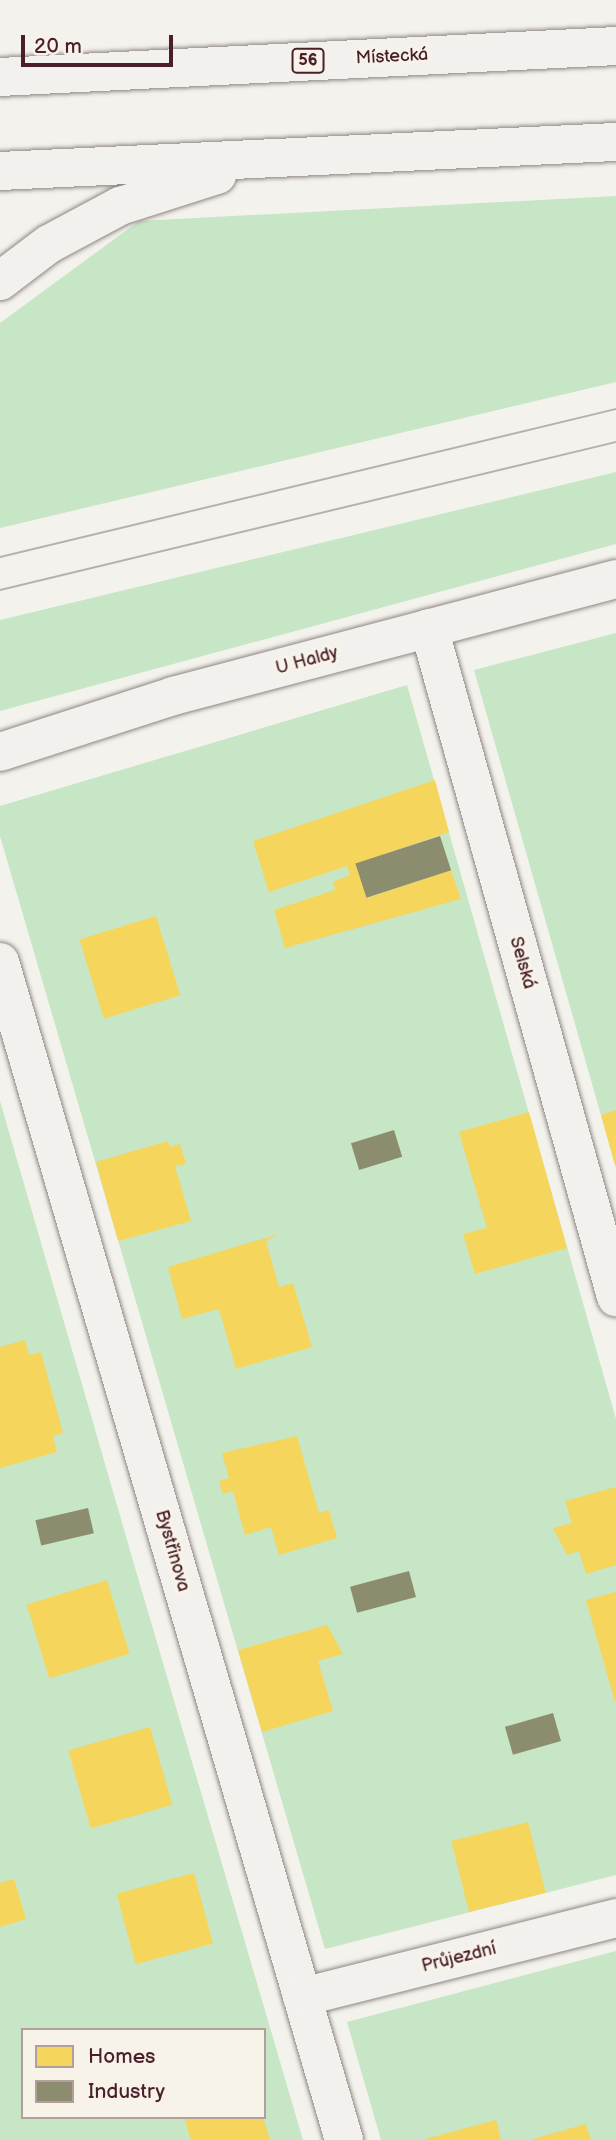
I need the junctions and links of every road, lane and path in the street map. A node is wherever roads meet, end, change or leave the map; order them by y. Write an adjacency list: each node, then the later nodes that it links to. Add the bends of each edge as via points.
1 (616, 46): 2 (main road, Místecká / 56)
2 (0, 77)
3 (616, 142): 4 (main road)
4 (283, 159): 5 (main road); 6 (main road, via 120,206 49,244)
5 (0, 171)
6 (0, 281)
7 (616, 579): 8 (main road, U Haldy)
8 (429, 628): 9 (main road, U Haldy, via 173,696); 11 (main road, Selská)
9 (0, 752)
10 (0, 962): 13 (main road, Bystřinova)
11 (616, 1297)
12 (616, 1918): 13 (main road, Průjezdní)
13 (302, 1997): 14 (main road, Bystřinova)
14 (344, 2140)

